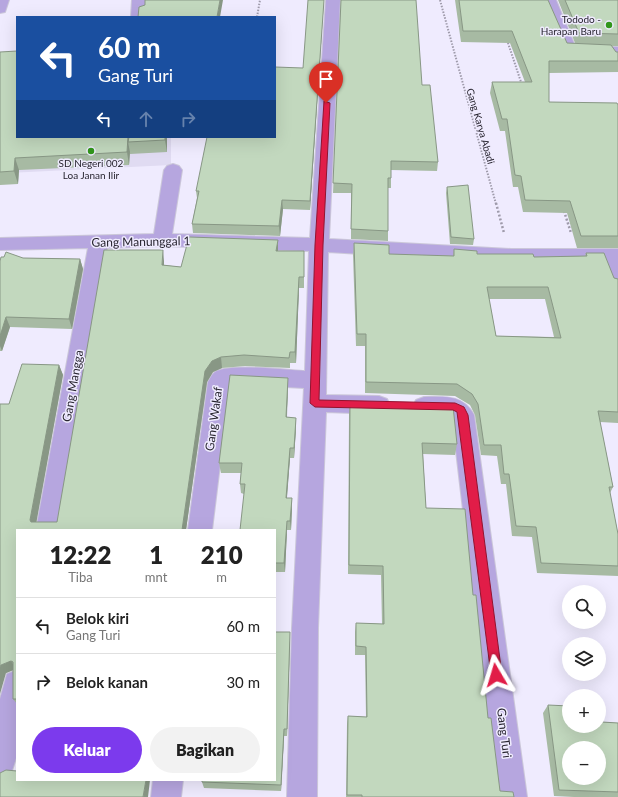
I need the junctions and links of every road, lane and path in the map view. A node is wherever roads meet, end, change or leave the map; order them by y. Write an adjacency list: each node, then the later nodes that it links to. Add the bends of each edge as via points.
1 (2, 0): 7 (street)
2 (139, 0): 8 (street)
3 (260, 0): 9 (path)
4 (333, 0): 18 (street)
5 (440, 0): 19 (path, Gang Karya Abadi)
6 (549, 0): 11 (street, via 569,50 614,51)
7 (0, 9)
8 (138, 16)
9 (257, 16)
10 (506, 38): 12 (path)
11 (618, 59)
12 (524, 90)
13 (173, 170): 15 (street)
14 (564, 211): 20 (path)
15 (162, 240): 16 (street, Gang Manunggal 1); 18 (street, Gang Manunggal 1)
16 (98, 243): 17 (street, Gang Manunggal 1); 24 (street, Gang Mangga)
17 (0, 244)
18 (319, 245): 19 (street, Gang Manunggal 1); 23 (street)
19 (511, 256): 20 (street, Gang Manunggal 1)
20 (579, 256): 21 (street, Gang Manunggal 1)
21 (614, 256): 22 (street)
22 (618, 284)
23 (315, 392): 25 (street, Gang Wakaf, via 228,376 222,378 219,382); 30 (street, via 305,628); 31 (street, Gang Turi, via 455,406 463,415)
24 (48, 529)
25 (200, 529)
26 (16, 689): 27 (street)
27 (0, 767)
28 (168, 781): 29 (street)
29 (166, 797)
30 (302, 797)
31 (512, 797)

